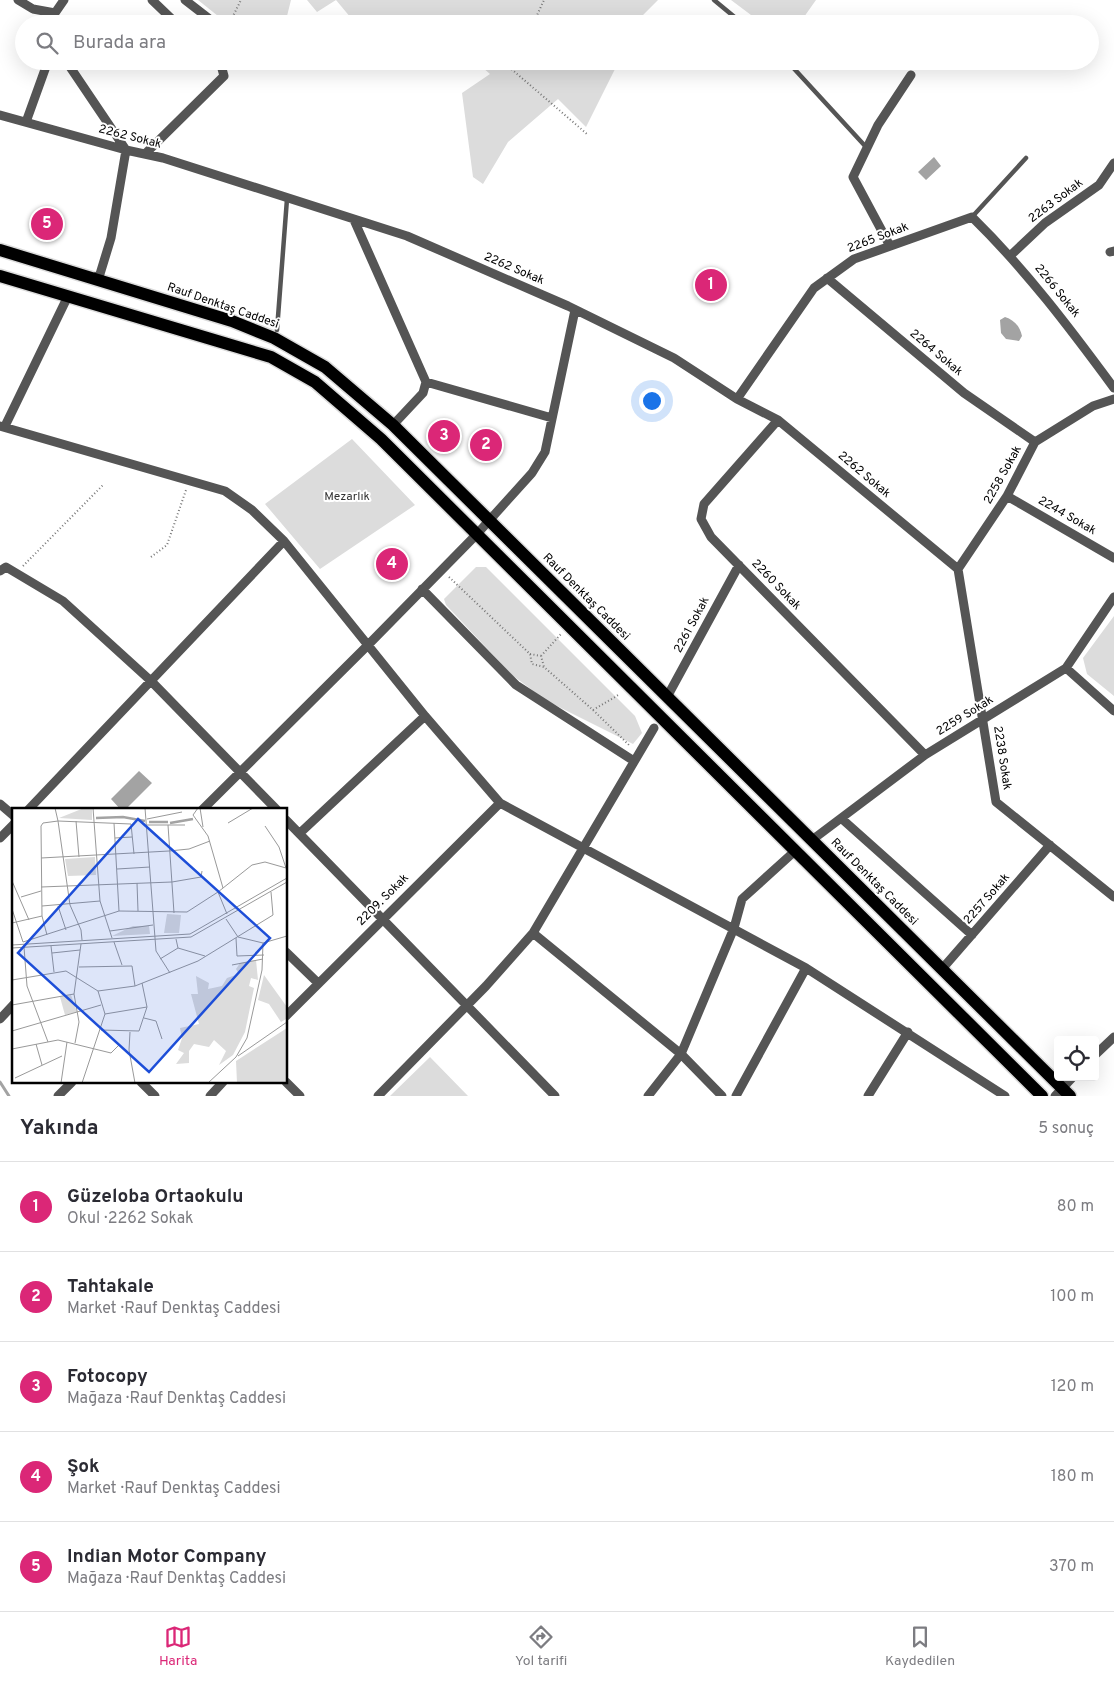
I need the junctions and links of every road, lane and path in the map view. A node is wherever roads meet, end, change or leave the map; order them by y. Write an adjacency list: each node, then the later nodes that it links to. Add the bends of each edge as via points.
1 (18, 0): 8 (street, via 33,9)
2 (64, 0): 8 (street)
3 (152, 0): 9 (street)
4 (185, 0): 10 (street)
5 (242, 0): 11 (path)
6 (544, 0): 12 (path)
7 (714, 0): 13 (lane)
8 (55, 13)
9 (168, 15)
10 (204, 15)
11 (234, 15)
12 (537, 15)
13 (732, 15)
14 (45, 70): 21 (street)
15 (72, 70): 24 (street)
16 (222, 70): 25 (street, via 224,76)
17 (512, 70): 22 (path)
18 (795, 70): 23 (lane)
19 (911, 75): 23 (street)
20 (0, 115): 21 (street, 2262 Sokak)
21 (26, 122): 24 (street, 2262 Sokak)
22 (587, 134)
23 (866, 147): 31 (street, via 853,177)
24 (126, 150): 25 (street, 2262 Sokak); 35 (street, via 111,238 100,274)
25 (145, 154): 28 (street, 2262 Sokak)
26 (1026, 158): 29 (lane)
27 (1114, 163): 33 (street, 2263 Sokak, via 1098,185 1045,222)
28 (287, 199): 30 (street, 2262 Sokak); 39 (lane)
29 (972, 217): 31 (street, 2265 Sokak); 33 (street, 2266 Sokak)
30 (354, 220): 38 (street, 2262 Sokak, via 407,236); 40 (street)
31 (890, 246): 36 (street, 2265 Sokak, via 854,259)
32 (0, 250): 35 (main road, Rauf Denktaş Caddesi)
33 (1011, 255): 41 (street, 2266 Sokak, via 1056,309)
34 (0, 276): 37 (main road)
35 (94, 278): 46 (main road, Rauf Denktaş Caddesi, via 232,321 274,338 325,367)
36 (827, 278): 42 (street, 2265 Sokak, via 814,288); 48 (street, 2264 Sokak, via 964,392)
37 (68, 296): 47 (street); 53 (main road, via 224,341 294,368 381,439)
38 (575, 310): 42 (street, 2262 Sokak, via 674,358); 44 (street)
39 (277, 330)
40 (426, 382): 44 (street); 46 (street, via 423,393)
41 (1114, 388)
42 (737, 399): 45 (street, 2262 Sokak)
43 (1114, 399): 48 (street, 2258 Sokak, via 1093,406)
44 (552, 418): 52 (street, via 545,452 532,473)
45 (778, 420): 57 (street, 2260 Sokak, via 704,504 702,519 711,537); 58 (street, 2262 Sokak)
46 (393, 425): 52 (main road, Rauf Denktaş Caddesi)
47 (3, 426): 49 (street)
48 (1035, 442): 51 (street, 2258 Sokak)
49 (189, 481): 54 (street, via 225,491 252,510); 55 (path, via 167,545)
50 (103, 485): 61 (path)
51 (1007, 496): 56 (street, 2244 Sokak); 58 (street, 2258 Sokak)
52 (489, 520): 53 (street); 72 (main road, Rauf Denktaş Caddesi)
53 (477, 534): 59 (street); 95 (main road)
54 (284, 541): 65 (street); 70 (street)
55 (151, 557)
56 (1114, 558)
57 (739, 565): 72 (street, 2261 Sokak); 78 (street, 2260 Sokak)
58 (958, 569): 76 (street, 2238 Sokak)
59 (441, 570): 62 (street); 66 (path)
60 (0, 571): 61 (street, via 6,567)
61 (16, 573): 70 (street, via 63,601)
62 (422, 590): 65 (street); 79 (street, via 516,685)
63 (1114, 597): 69 (street, 2259 Sokak)
64 (561, 634): 67 (path)
65 (368, 645): 75 (street); 80 (street)
66 (530, 654): 67 (path); 68 (path, via 532,664)
67 (541, 656): 68 (path)
68 (544, 667): 73 (path)
69 (1066, 668): 74 (street); 76 (street, 2259 Sokak)
70 (151, 681): 80 (street); 83 (street)
71 (620, 694): 73 (path)
72 (667, 697): 92 (main road, Rauf Denktaş Caddesi)
73 (593, 710): 79 (path)
74 (1114, 711)
75 (425, 716): 81 (street); 90 (street)
76 (983, 719): 78 (street, 2259 Sokak); 93 (street, 2238 Sokak, via 996,802)
77 (654, 728): 79 (street)
78 (925, 755): 87 (street, 2259 Sokak)
79 (636, 758): 94 (street)
80 (239, 771): 84 (street); 85 (street)
81 (500, 803): 94 (street); 97 (street, 2209. Sokak)
82 (0, 804): 86 (street)
83 (30, 808)
84 (204, 808)
85 (274, 808)
86 (12, 814)
87 (842, 819): 92 (street, 2259 Sokak); 100 (street)
88 (288, 822): 90 (street)
89 (12, 826): 91 (street)
90 (300, 834): 97 (street)
91 (0, 838)
92 (812, 840): 103 (main road, Rauf Denktaş Caddesi)
93 (1050, 846): 96 (street, 2238 Sokak); 100 (street, 2257 Sokak)
94 (582, 850): 98 (street); 99 (street)
95 (795, 851): 98 (street, via 742,899); 130 (main road)
96 (1114, 897)
97 (382, 918): 104 (street, 2209. Sokak); 106 (street)
98 (734, 928): 102 (street); 112 (street)
99 (533, 933): 106 (street); 112 (street)
100 (972, 936): 103 (street, 2257 Sokak)
101 (288, 954): 104 (street)
102 (806, 968): 109 (street); 127 (street)
103 (942, 969): 118 (main road, Rauf Denktaş Caddesi)
104 (318, 983): 107 (street, 2209. Sokak)
105 (12, 1006): 108 (street)
106 (467, 1006): 123 (street); 124 (street)
107 (288, 1014)
108 (0, 1019)
109 (908, 1032): 128 (street); 129 (street)
110 (1114, 1036): 111 (street)
111 (1099, 1051)
112 (680, 1054): 125 (street); 126 (street)
113 (1070, 1081): 118 (street)
114 (70, 1084): 119 (street)
115 (143, 1084): 120 (street)
116 (221, 1084): 121 (street)
117 (288, 1084): 122 (street)
118 (1063, 1093)
119 (58, 1096)
120 (155, 1096)
121 (210, 1096)
122 (300, 1096)
123 (378, 1096)
124 (555, 1096)
125 (648, 1096)
126 (722, 1096)
127 (736, 1096)
128 (868, 1096)
129 (1006, 1096)
130 (1042, 1096)

